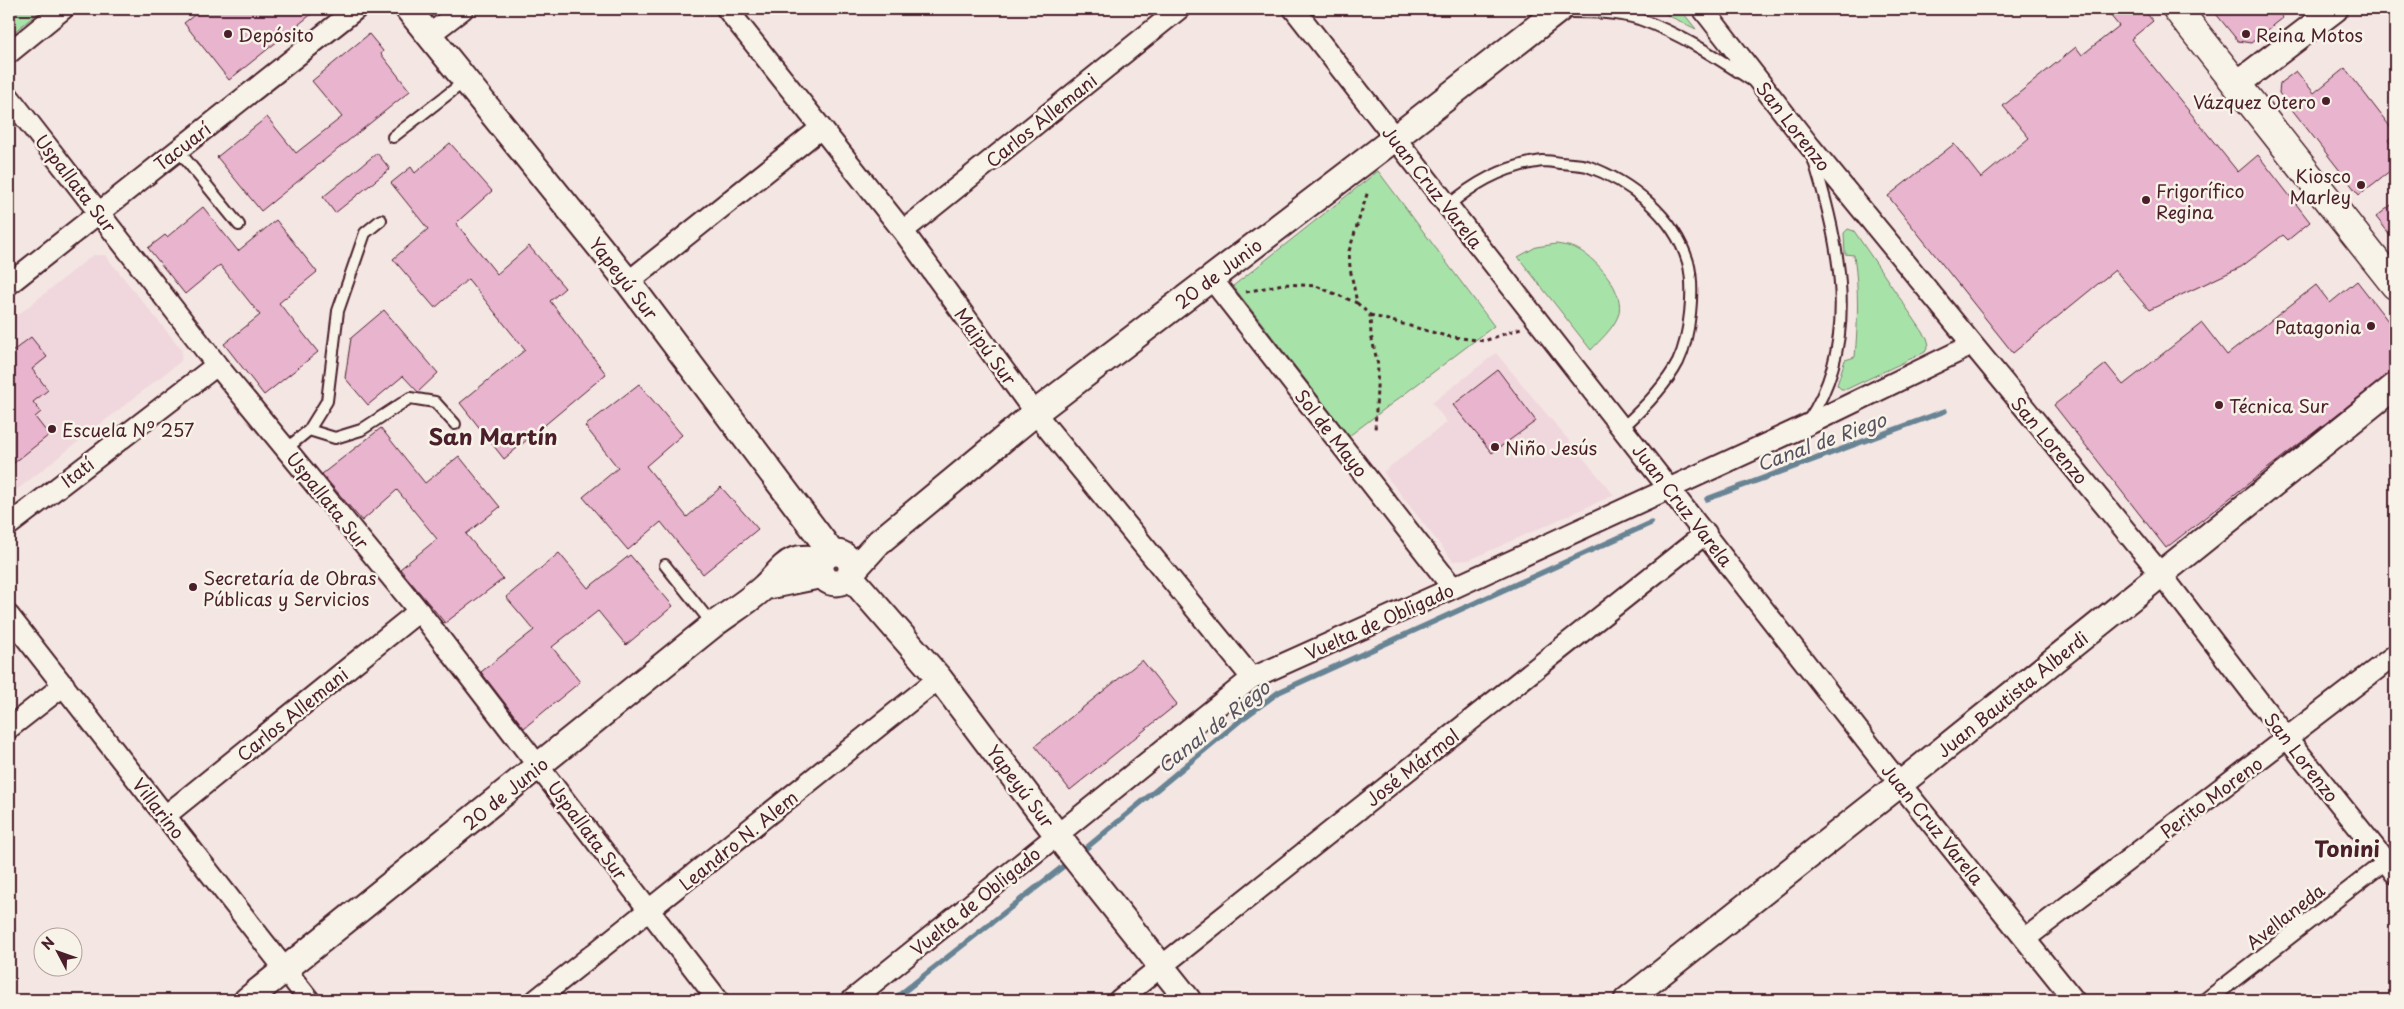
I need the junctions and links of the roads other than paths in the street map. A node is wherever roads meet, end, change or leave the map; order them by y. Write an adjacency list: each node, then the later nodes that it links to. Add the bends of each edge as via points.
1 (63, 9): 13 (street)
2 (356, 9): 22 (street, Tacuarí)
3 (408, 9): 12 (street, Yapeyú Sur)
4 (463, 9): 12 (street)
5 (727, 9): 18 (street, Maipú Sur)
6 (1179, 9): 27 (street, Carlos Allemani)
7 (1294, 9): 20 (street, Juan Cruz Varela)
8 (1703, 9): 16 (street, San Lorenzo)
9 (2177, 9): 15 (main road)
10 (2335, 9): 15 (street)
11 (1558, 11): 16 (lane, via 1638,19 1680,37); 20 (street, 20 de Junio)
12 (429, 35): 14 (street, Yapeyú Sur)
13 (9, 53)
14 (465, 80): 19 (lane); 28 (street, Yapeyú Sur)
15 (2237, 84): 30 (main road)
16 (1764, 88): 21 (street, San Lorenzo)
17 (9, 97): 24 (street, Uspallata Sur)
18 (821, 128): 27 (street, Maipú Sur); 28 (street)
19 (393, 137)
20 (1395, 138): 23 (street, Juan Cruz Varela); 31 (street, 20 de Junio)
21 (1808, 144): 32 (street, San Lorenzo); 37 (lane, via 1827,204 1842,311 1831,374 1822,400)
22 (178, 150): 24 (street, Tacuarí); 26 (lane)
23 (1448, 206): 38 (street, Juan Cruz Varela); 38 (lane, via 1464,192 1498,172 1543,161 1586,166 1622,182 1651,204 1676,234 1688,262 1689,327 1678,361 1664,383)
24 (99, 212): 29 (street, Tacuarí); 33 (street, Uspallata Sur)
25 (382, 220): 39 (lane, via 365,233 338,311 327,401)
26 (239, 225)
27 (903, 232): 35 (street, Maipú Sur)
28 (628, 282): 45 (street, Yapeyú Sur)
29 (9, 284)
30 (2395, 285)
31 (1218, 287): 35 (street, 20 de Junio); 47 (street, Sol de Mayo)
32 (1972, 346): 37 (street, Vuelta de Obligado); 46 (street, San Lorenzo)
33 (217, 365): 40 (street, Uspallata Sur); 42 (street, Itatí)
34 (2395, 386): 46 (street, Juan Bautista Alberdi)
35 (1035, 412): 45 (street, 20 de Junio, via 879,542); 53 (street, Maipú Sur)
36 (455, 424): 39 (lane, via 435,402 410,398 361,430 336,438)
37 (1805, 426): 41 (street, Vuelta de Obligado)
38 (1622, 428): 41 (street, Juan Cruz Varela)
39 (309, 430): 40 (lane)
40 (286, 449): 48 (street, Uspallata Sur)
41 (1670, 488): 43 (street, Juan Cruz Varela); 47 (street, Vuelta de Obligado)
42 (9, 525)
43 (1706, 534): 58 (street, Juan Cruz Varela); 64 (street, José Mármol)
44 (665, 565): 50 (lane)
45 (837, 565): 50 (street, 20 de Junio, via 808,557 787,563 764,587); 52 (street, Yapeyú Sur)
46 (2162, 574): 56 (street, San Lorenzo); 58 (street, Juan Bautista Alberdi)
47 (1453, 588): 53 (street, Vuelta de Obligado)
48 (418, 611): 57 (street, Uspallata Sur); 59 (street, Carlos Allemani)
49 (9, 616): 54 (street, Villarino)
50 (713, 625): 57 (street, 20 de Junio)
51 (2395, 655): 56 (street, Perito Moreno)
52 (939, 678): 60 (street, Yapeyú Sur); 62 (street, Leandro N. Alem)
53 (1252, 678): 60 (street, Vuelta de Obligado)
54 (64, 685): 55 (street); 59 (street, Villarino)
55 (9, 728)
56 (2287, 738): 61 (street, San Lorenzo); 63 (street, Perito Moreno)
57 (539, 765): 62 (street, Uspallata Sur); 65 (street, 20 de Junio)
58 (1900, 784): 63 (street, Juan Cruz Varela); 73 (street, Juan Bautista Alberdi)
59 (165, 816): 65 (street, Villarino)
60 (1062, 841): 64 (street, Yapeyú Sur); 70 (street, Vuelta de Obligado)
61 (2390, 867): 75 (street, Avellaneda)
62 (649, 911): 68 (street, Leandro N. Alem); 69 (street, Uspallata Sur)
63 (2026, 938): 74 (street, Juan Cruz Varela)
64 (1161, 967): 71 (street, José Mármol); 72 (street, Yapeyú Sur)
65 (286, 970): 66 (street, 20 de Junio); 67 (street, Villarino)
66 (247, 1000)
67 (309, 1000)
68 (536, 1000)
69 (718, 1000)
70 (852, 1000)
71 (1118, 1000)
72 (1188, 1000)
73 (1627, 1000)
74 (2074, 1000)
75 (2207, 1000)

